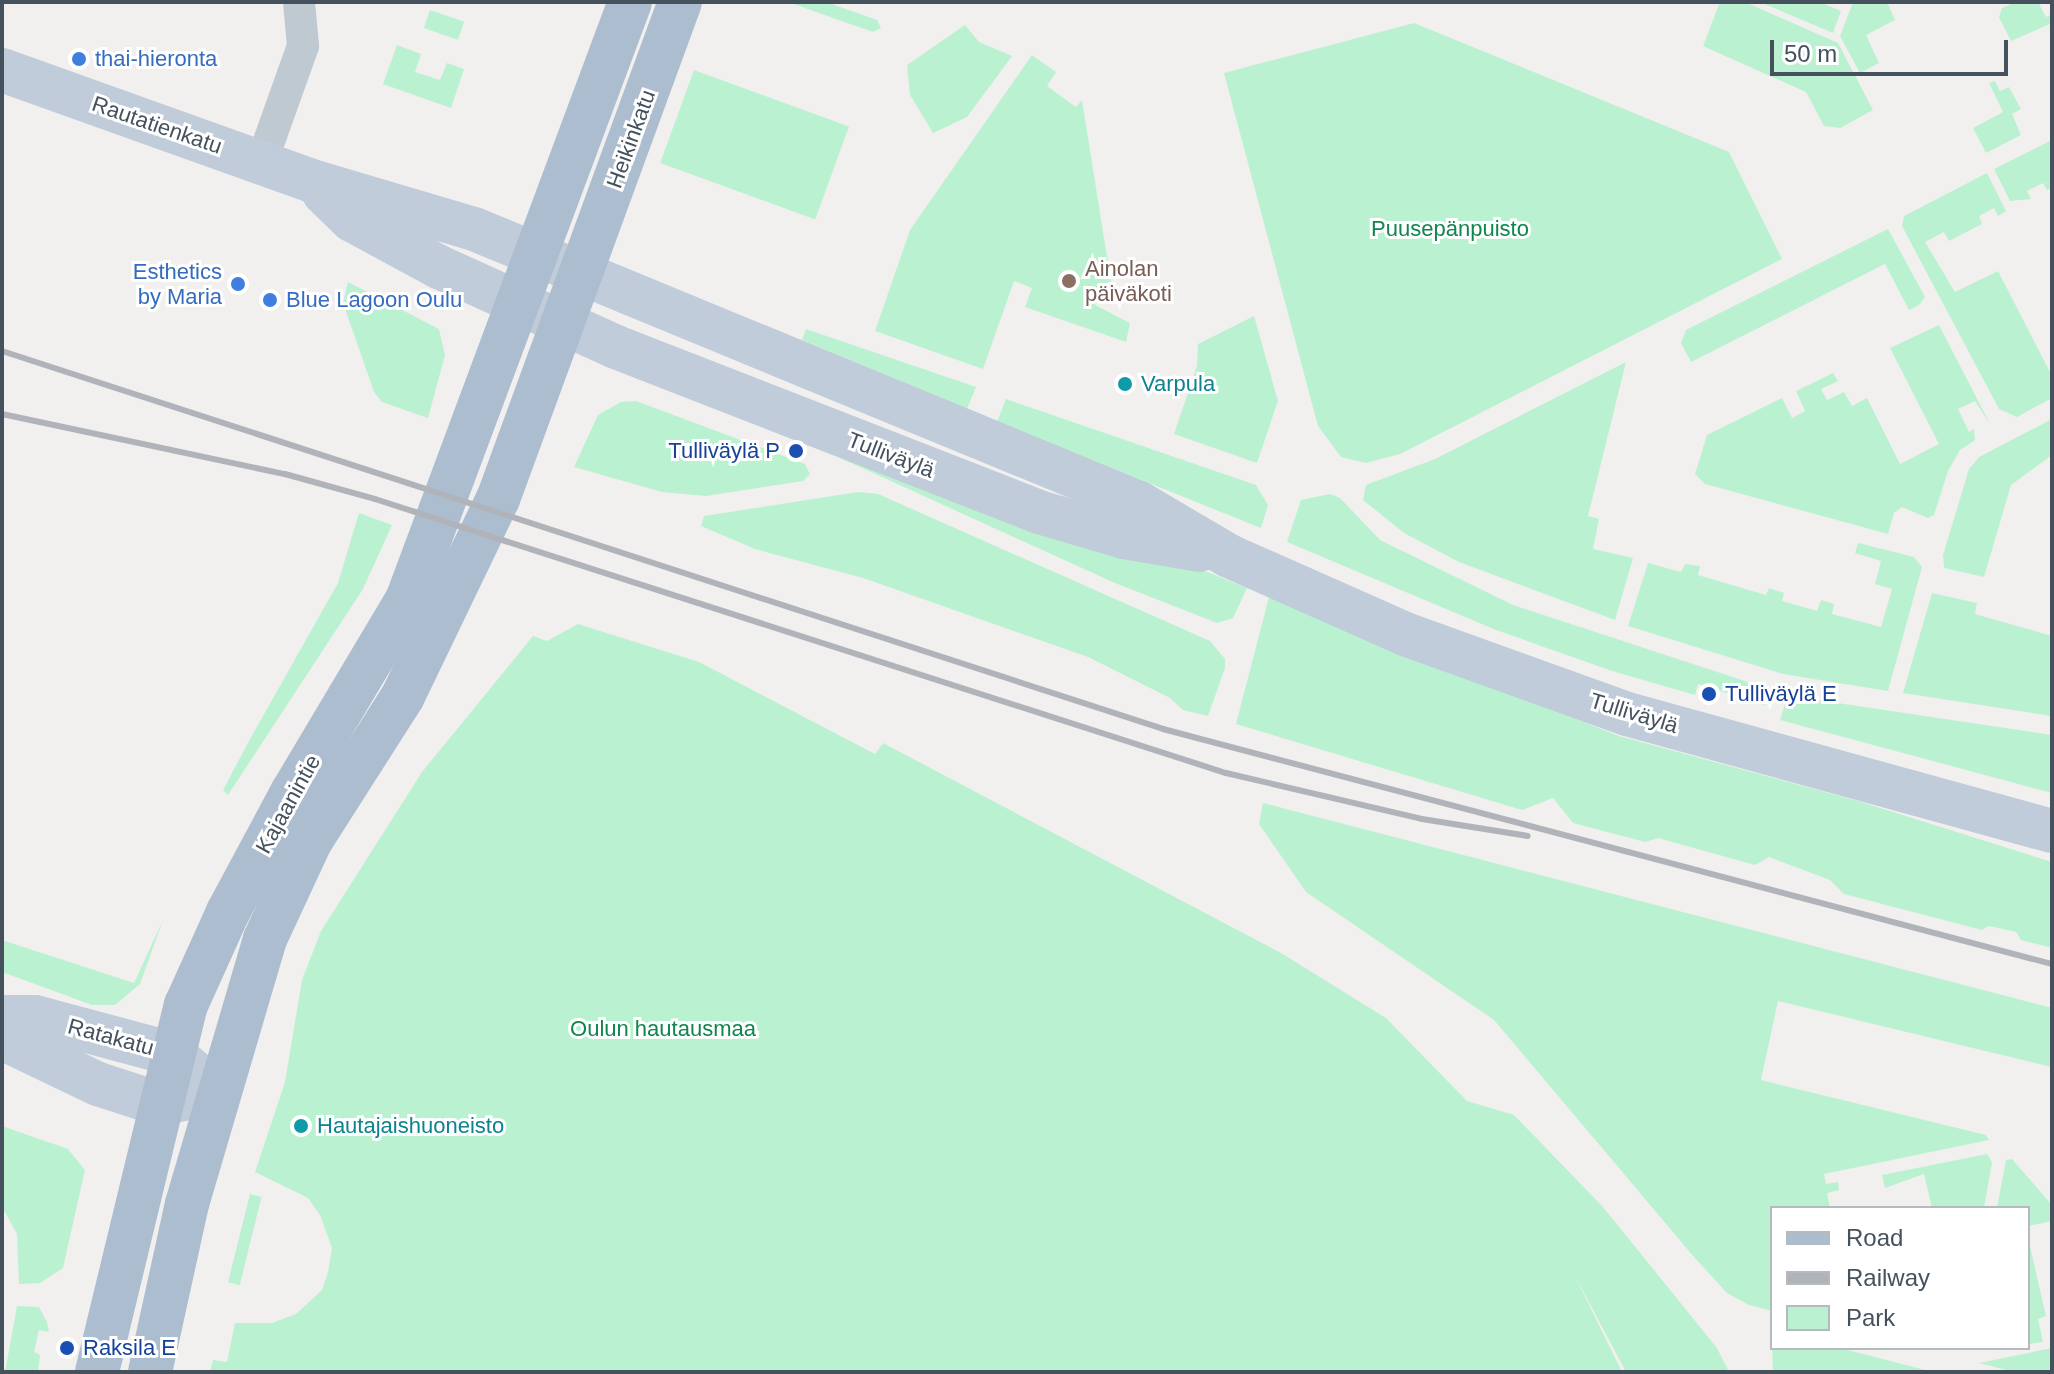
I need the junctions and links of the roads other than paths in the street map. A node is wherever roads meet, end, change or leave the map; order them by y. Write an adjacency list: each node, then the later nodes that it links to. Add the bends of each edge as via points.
1 (299, 2): 5 (street, via 303,46)
2 (630, 2): 7 (main road)
3 (680, 2): 8 (main road, Heikinkatu)
4 (2, 70): 5 (main road, Rautatienkatu)
5 (262, 161): 6 (main road, Rautatienkatu)
6 (312, 181): 7 (main road, Rautatienkatu, via 474,229); 9 (main road, Rautatienkatu, via 352,220)
7 (537, 256): 8 (main road, Rautatienkatu); 9 (main road, Kajaanintie)
8 (581, 275): 10 (main road, Kajaanintie); 11 (main road, Tulliväylä, via 1139,503)
9 (518, 305): 10 (main road, Rautatienkatu); 15 (main road, Kajaanintie, via 407,600 228,912 186,1005)
10 (563, 325): 11 (main road, Tulliväylä, via 1039,512 1124,537); 16 (main road, Kajaanintie, via 459,588 403,696 310,842 265,939)
11 (1229, 556): 12 (main road, Tulliväylä, via 1405,634 1627,714)
12 (2052, 831)
13 (2, 1017): 15 (main road, Ratakatu, via 35,1017)
14 (2, 1038): 17 (main road, Ratakatu, via 98,1084)
15 (173, 1054): 16 (main road, Ratakatu); 17 (main road, Kajaanintie)
16 (217, 1092): 17 (main road, Ratakatu); 19 (main road, Kajaanintie)
17 (160, 1104): 18 (main road, Kajaanintie)
18 (97, 1372)
19 (150, 1372)

